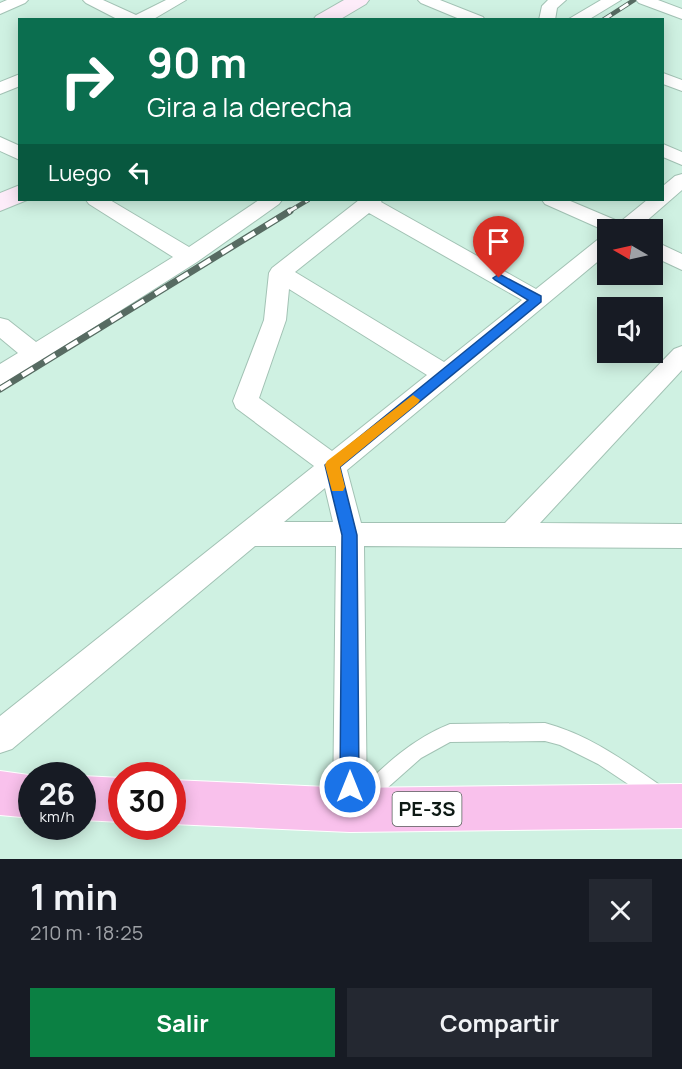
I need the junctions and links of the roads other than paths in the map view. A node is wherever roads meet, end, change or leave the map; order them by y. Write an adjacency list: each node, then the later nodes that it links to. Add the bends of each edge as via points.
1 (20, 0): 9 (street)
2 (91, 0): 12 (street)
3 (178, 0): 13 (street)
4 (359, 0): 14 (main road)
5 (426, 0): 15 (street)
6 (558, 0): 16 (street, via 550,6)
7 (613, 0): 17 (street)
8 (647, 1): 10 (street); 11 (street)
9 (0, 9)
10 (682, 14)
11 (636, 17)
12 (129, 18)
13 (143, 18)
14 (327, 18)
15 (472, 18)
16 (547, 18)
17 (579, 18)
18 (18, 80): 19 (street)
19 (0, 89)
20 (0, 143): 22 (street)
21 (664, 150): 23 (street)
22 (18, 153)
23 (682, 159)
24 (682, 180): 26 (street)
25 (18, 194): 32 (main road)
26 (664, 195)
27 (98, 201): 37 (street)
28 (271, 201): 37 (street)
29 (370, 201): 39 (street); 40 (street)
30 (554, 201): 34 (street)
31 (658, 201): 33 (street)
32 (0, 203)
33 (635, 219)
34 (597, 220)
35 (597, 251): 40 (street)
36 (663, 253): 38 (street)
37 (189, 257): 42 (street)
38 (682, 263)
39 (280, 273): 44 (street); 46 (street, via 275,320 245,401)
40 (537, 299): 44 (street)
41 (0, 326): 42 (street)
42 (37, 355): 45 (street)
43 (682, 355): 49 (street)
44 (444, 374): 46 (street)
45 (0, 376)
46 (332, 465): 47 (street); 48 (street)
47 (248, 534): 48 (street); 51 (street)
48 (350, 535): 49 (street); 56 (street)
49 (512, 535): 50 (street)
50 (682, 536)
51 (0, 737)
52 (0, 793): 53 (highway)
53 (18, 795)
54 (186, 803): 56 (highway, PE-3S)
55 (680, 806): 56 (highway, PE-3S); 56 (lane, via 560,735 450,733 424,745)
56 (350, 810)

